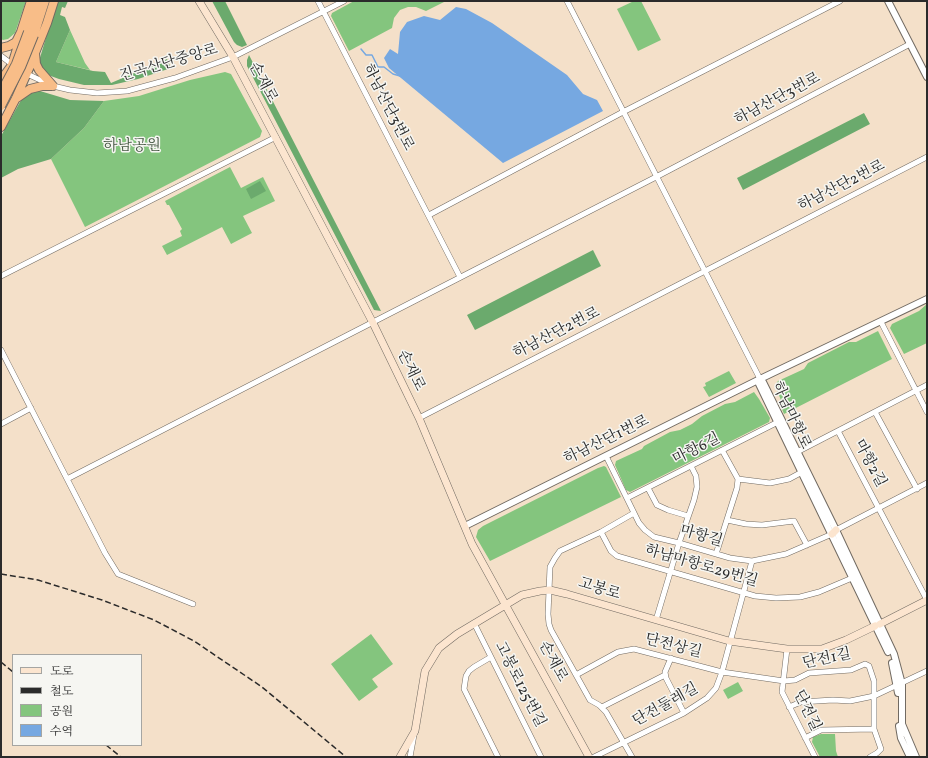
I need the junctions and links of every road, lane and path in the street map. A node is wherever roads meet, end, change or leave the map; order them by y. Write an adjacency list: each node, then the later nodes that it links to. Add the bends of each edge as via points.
1 (31, 1): 12 (highway)
2 (38, 1): 12 (highway)
3 (45, 1): 12 (highway)
4 (54, 1): 15 (highway)
5 (199, 1): 17 (main road, 손재로)
6 (318, 1): 11 (street, 하남산단3번로)
7 (344, 1): 11 (street, 진곡산단중앙로)
8 (567, 1): 26 (street)
9 (840, 1): 26 (street)
10 (888, 1): 13 (street)
11 (323, 12): 17 (street, 진곡산단중앙로); 31 (street, 하남산단3번로)
12 (28, 33): 14 (highway, via 9,46); 18 (highway); 23 (highway, bridge); 25 (highway, bridge, via 21,67)
13 (910, 44): 20 (street); 30 (street, 하남산단3번로)
14 (1, 48)
15 (35, 53): 19 (highway); 22 (highway, via 39,70)
16 (1, 56): 18 (street, 진곡산단중앙로)
17 (233, 57): 22 (street, 진곡산단중앙로, via 175,78 126,91 97,93); 28 (main road, 손재로)
18 (12, 65): 19 (street, 진곡산단중앙로); 21 (highway)
19 (27, 74): 22 (street, 진곡산단중앙로); 24 (highway)
20 (927, 77)
21 (1, 80)
22 (53, 86): 24 (highway, via 30,89)
23 (1, 92)
24 (16, 98): 27 (highway)
25 (1, 106)
26 (623, 112): 30 (street); 31 (street)
27 (1, 126)
28 (276, 137): 33 (street); 37 (main road, 손재로)
29 (927, 157): 32 (street, 하남산단2번로)
30 (656, 177): 32 (street); 34 (street, 하남산단3번로)
31 (429, 215): 34 (street, 하남산단3번로)
32 (705, 272): 39 (street); 45 (street, 하남산단2번로)
33 (1, 276)
34 (460, 277): 37 (street, 하남산단3번로)
35 (927, 299): 36 (street, 하남산단1번로)
36 (881, 322): 39 (street, 하남산단1번로); 41 (street)
37 (373, 323): 45 (main road, 손재로); 54 (street, 하남산단3번로)
38 (1, 350): 42 (street)
39 (760, 379): 46 (street, 하남마항로, via 759,384); 50 (street, 하남마항로); 51 (street, 하남산단1번로)
40 (927, 385): 41 (street)
41 (916, 391): 43 (street); 44 (street)
42 (31, 408): 47 (street); 54 (street)
43 (875, 412): 48 (street); 58 (street)
44 (927, 412)
45 (420, 418): 64 (main road, 손재로)
46 (778, 422): 49 (street, 마항6길); 53 (street, 하남마항로)
47 (1, 424)
48 (838, 431): 50 (street); 60 (street, 마항2길)
49 (722, 450): 52 (street, 마항6길); 55 (street)
50 (797, 452): 66 (street, 하남마항로)
51 (606, 456): 59 (street, 마항길); 64 (street, 하남산단1번로)
52 (691, 466): 57 (street, 마항6길); 62 (street, via 696,476 697,487)
53 (802, 472): 55 (street, via 789,479 770,483); 66 (street, 하남마항로)
54 (67, 479): 76 (street, via 118,574)
55 (738, 479): 63 (street)
56 (927, 483): 58 (street, 마항길)
57 (648, 488): 59 (street, 마항6길); 62 (street, via 657,504)
58 (917, 489): 60 (street, 마항길)
59 (627, 498): 61 (street, 마항길)
60 (879, 508): 66 (street, 마항길); 75 (street, 마항2길)
61 (634, 513): 65 (street); 67 (street, 마항길, via 645,530 654,537)
62 (688, 516): 67 (street)
63 (727, 520): 68 (street, via 762,525 794,521); 69 (street)
64 (465, 526): 77 (main road, 손재로, via 472,544)
65 (601, 532): 71 (street, 하남마항로29번길, via 611,551 617,556); 73 (street, via 560,551 550,568)
66 (834, 532): 68 (street, 마항길); 72 (street, 하남마항로); 80 (street, 하남마항로)
67 (679, 543): 69 (street, 마항길); 71 (street)
68 (807, 546): 70 (street, 마항길, via 786,554)
69 (716, 554): 70 (street, 마항길)
70 (752, 561): 74 (street, 단전둘레길)
71 (670, 572): 74 (street, 하남마항로29번길); 78 (street)
72 (852, 578): 74 (street, 하남마항로29번길, via 800,597 776,598); 80 (street, 하남마항로)
73 (550, 590): 77 (main road, 고봉로, via 522,595); 78 (main road, 고봉로); 87 (street, via 549,624)
74 (742, 593): 81 (street, 단전둘레길)
75 (927, 600): 80 (main road, 고봉로)
76 (193, 604)
77 (506, 604): 79 (main road, 고봉로); 103 (main road, 손재로)
78 (656, 620): 81 (main road, 고봉로)
79 (474, 623): 83 (street, 고봉로125번길); 96 (main road, 고봉로, via 442,646 429,663 422,684)
80 (877, 625): 82 (main road, 고봉로, via 822,648); 90 (street, 하남마항로, via 894,654)
81 (729, 641): 82 (main road, 고봉로); 86 (street, 단전둘레길)
82 (787, 649): 89 (street, 단전길)
83 (491, 657): 101 (street, via 469,671 464,690); 102 (street, 고봉로125번길)
84 (671, 658): 86 (street, 단전상길); 87 (street, 단전상길, via 634,649 618,652); 88 (street)
85 (927, 671): 90 (street)
86 (722, 672): 89 (street, 단전상길); 94 (street, 단전둘레길, via 716,688 707,698)
87 (576, 675): 92 (street, via 590,700)
88 (665, 675): 92 (street); 94 (street)
89 (784, 680): 91 (street, 단전1길, via 795,680 809,673 850,670 865,664 869,666 874,681); 93 (street, 단전길, via 782,692)
90 (900, 685): 91 (street); 108 (street, 하남마항로, via 900,734); 109 (street, 하남마항로, via 902,724)
91 (874, 696): 93 (street, via 850,701 801,702); 95 (street)
92 (602, 707): 98 (street)
93 (789, 707): 97 (street, 단전길)
94 (684, 713): 98 (street, 단전둘레길)
95 (874, 729): 97 (street, via 821,730); 107 (street, via 881,749)
96 (414, 730): 99 (main road, 고봉로); 100 (street)
97 (805, 738): 106 (street, 단전길)
98 (624, 742): 104 (street, 단전둘레길); 105 (street, 단전둘레길)
99 (400, 757)
100 (410, 757)
101 (498, 757)
102 (541, 757)
103 (589, 757)
104 (594, 757)
105 (632, 757)
106 (815, 757)
107 (870, 757)
108 (910, 757)
109 (916, 757)

